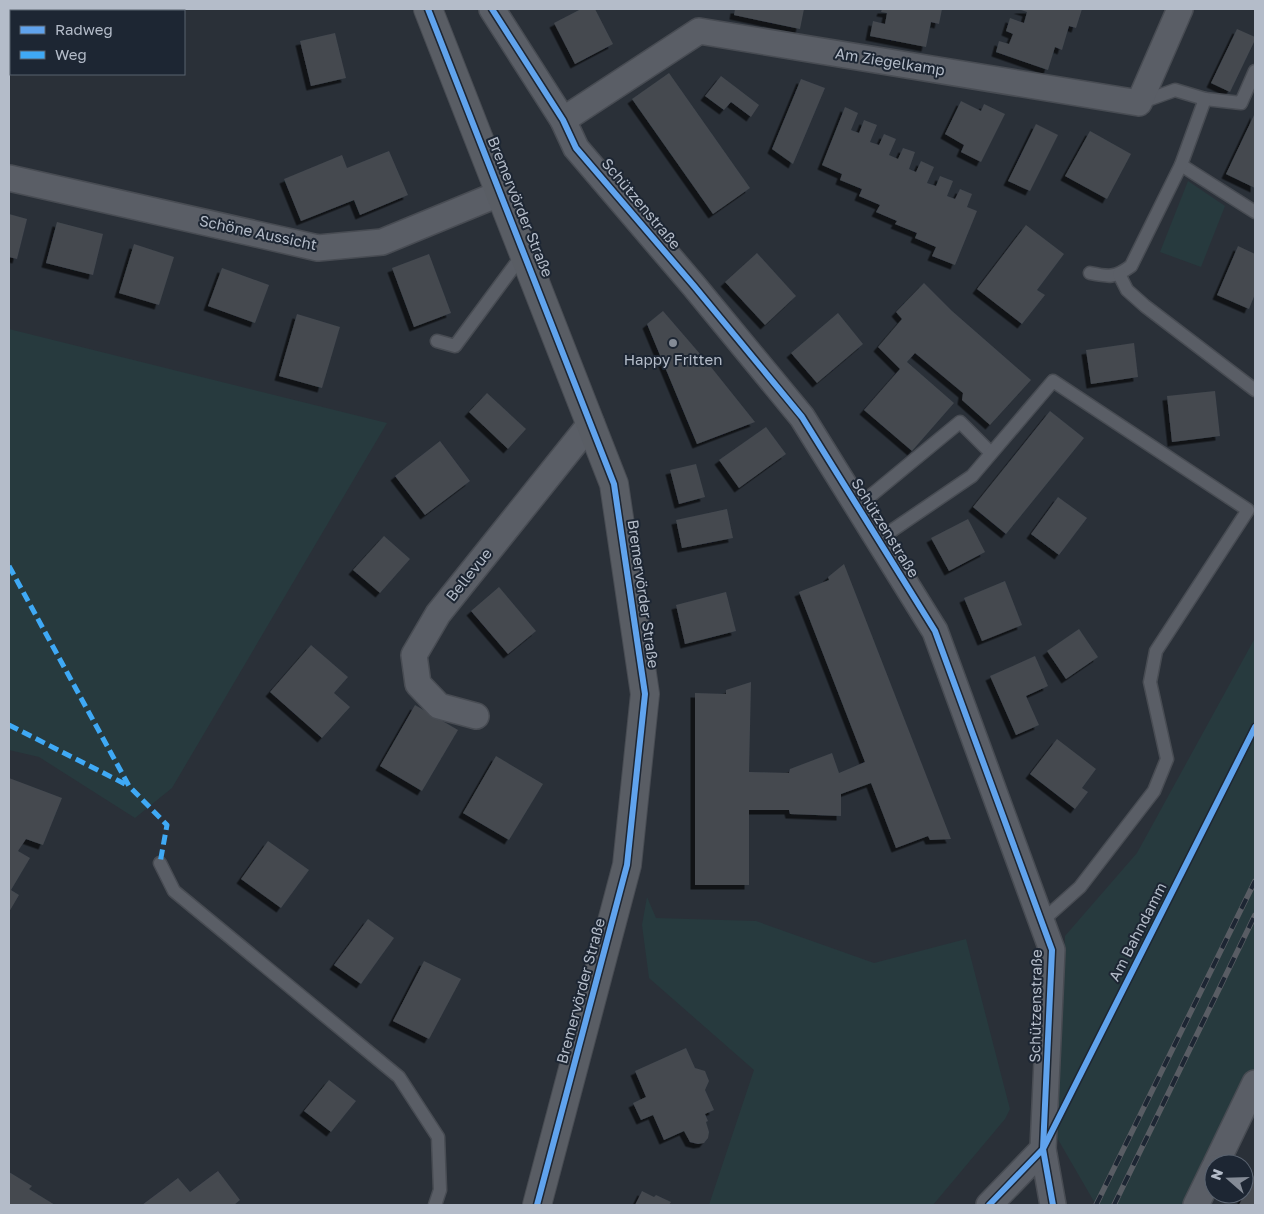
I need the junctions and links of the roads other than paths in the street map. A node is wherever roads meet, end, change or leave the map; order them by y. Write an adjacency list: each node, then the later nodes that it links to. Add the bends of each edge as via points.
1 (428, 9): 10 (main road, Bremervörder Straße)
2 (492, 9): 7 (street, Schützenstraße)
3 (1180, 9): 6 (street)
4 (1255, 71): 5 (lane, via 1241,103)
5 (1205, 99): 6 (lane, via 1175,90); 8 (lane)
6 (1139, 104): 7 (street, Am Ziegelkamp, via 699,31)
7 (563, 120): 19 (street, Schützenstraße, via 576,148 802,418)
8 (1181, 165): 11 (lane); 14 (lane, via 1131,266)
9 (9, 178): 10 (street, Schöne Aussicht, via 318,248 382,242)
10 (501, 193): 12 (main road, Bremervörder Straße)
11 (1255, 212)
12 (525, 252): 15 (lane, via 455,346); 17 (main road, Bremervörder Straße)
13 (1090, 273): 14 (lane, via 1108,277)
14 (1119, 274): 16 (lane, via 1127,290 1145,306)
15 (437, 340)
16 (1255, 390)
17 (591, 423): 21 (street, Bellevue, via 438,614 414,655 418,684 438,706); 29 (main road, Bremervörder Straße, via 614,484 644,694 627,865)
18 (991, 453): 19 (lane, via 960,422); 20 (lane, via 972,476); 23 (lane, via 1053,381 1248,510 1156,651 1150,682 1167,759 1154,791 1080,887)
19 (857, 507): 20 (street, Schützenstraße)
20 (878, 540): 23 (street, Schützenstraße, via 935,631)
21 (476, 716)
22 (160, 863): 28 (lane, via 174,891 399,1077 438,1137 440,1190)
23 (1042, 921): 25 (street, Schützenstraße, via 1052,950)
24 (1255, 1083): 26 (street)
25 (1043, 1148): 30 (street); 31 (street, Schützenstraße)
26 (1221, 1154)
27 (1204, 1189): 32 (street)
28 (435, 1205)
29 (537, 1205)
30 (988, 1205)
31 (1053, 1205)
32 (1196, 1205)

